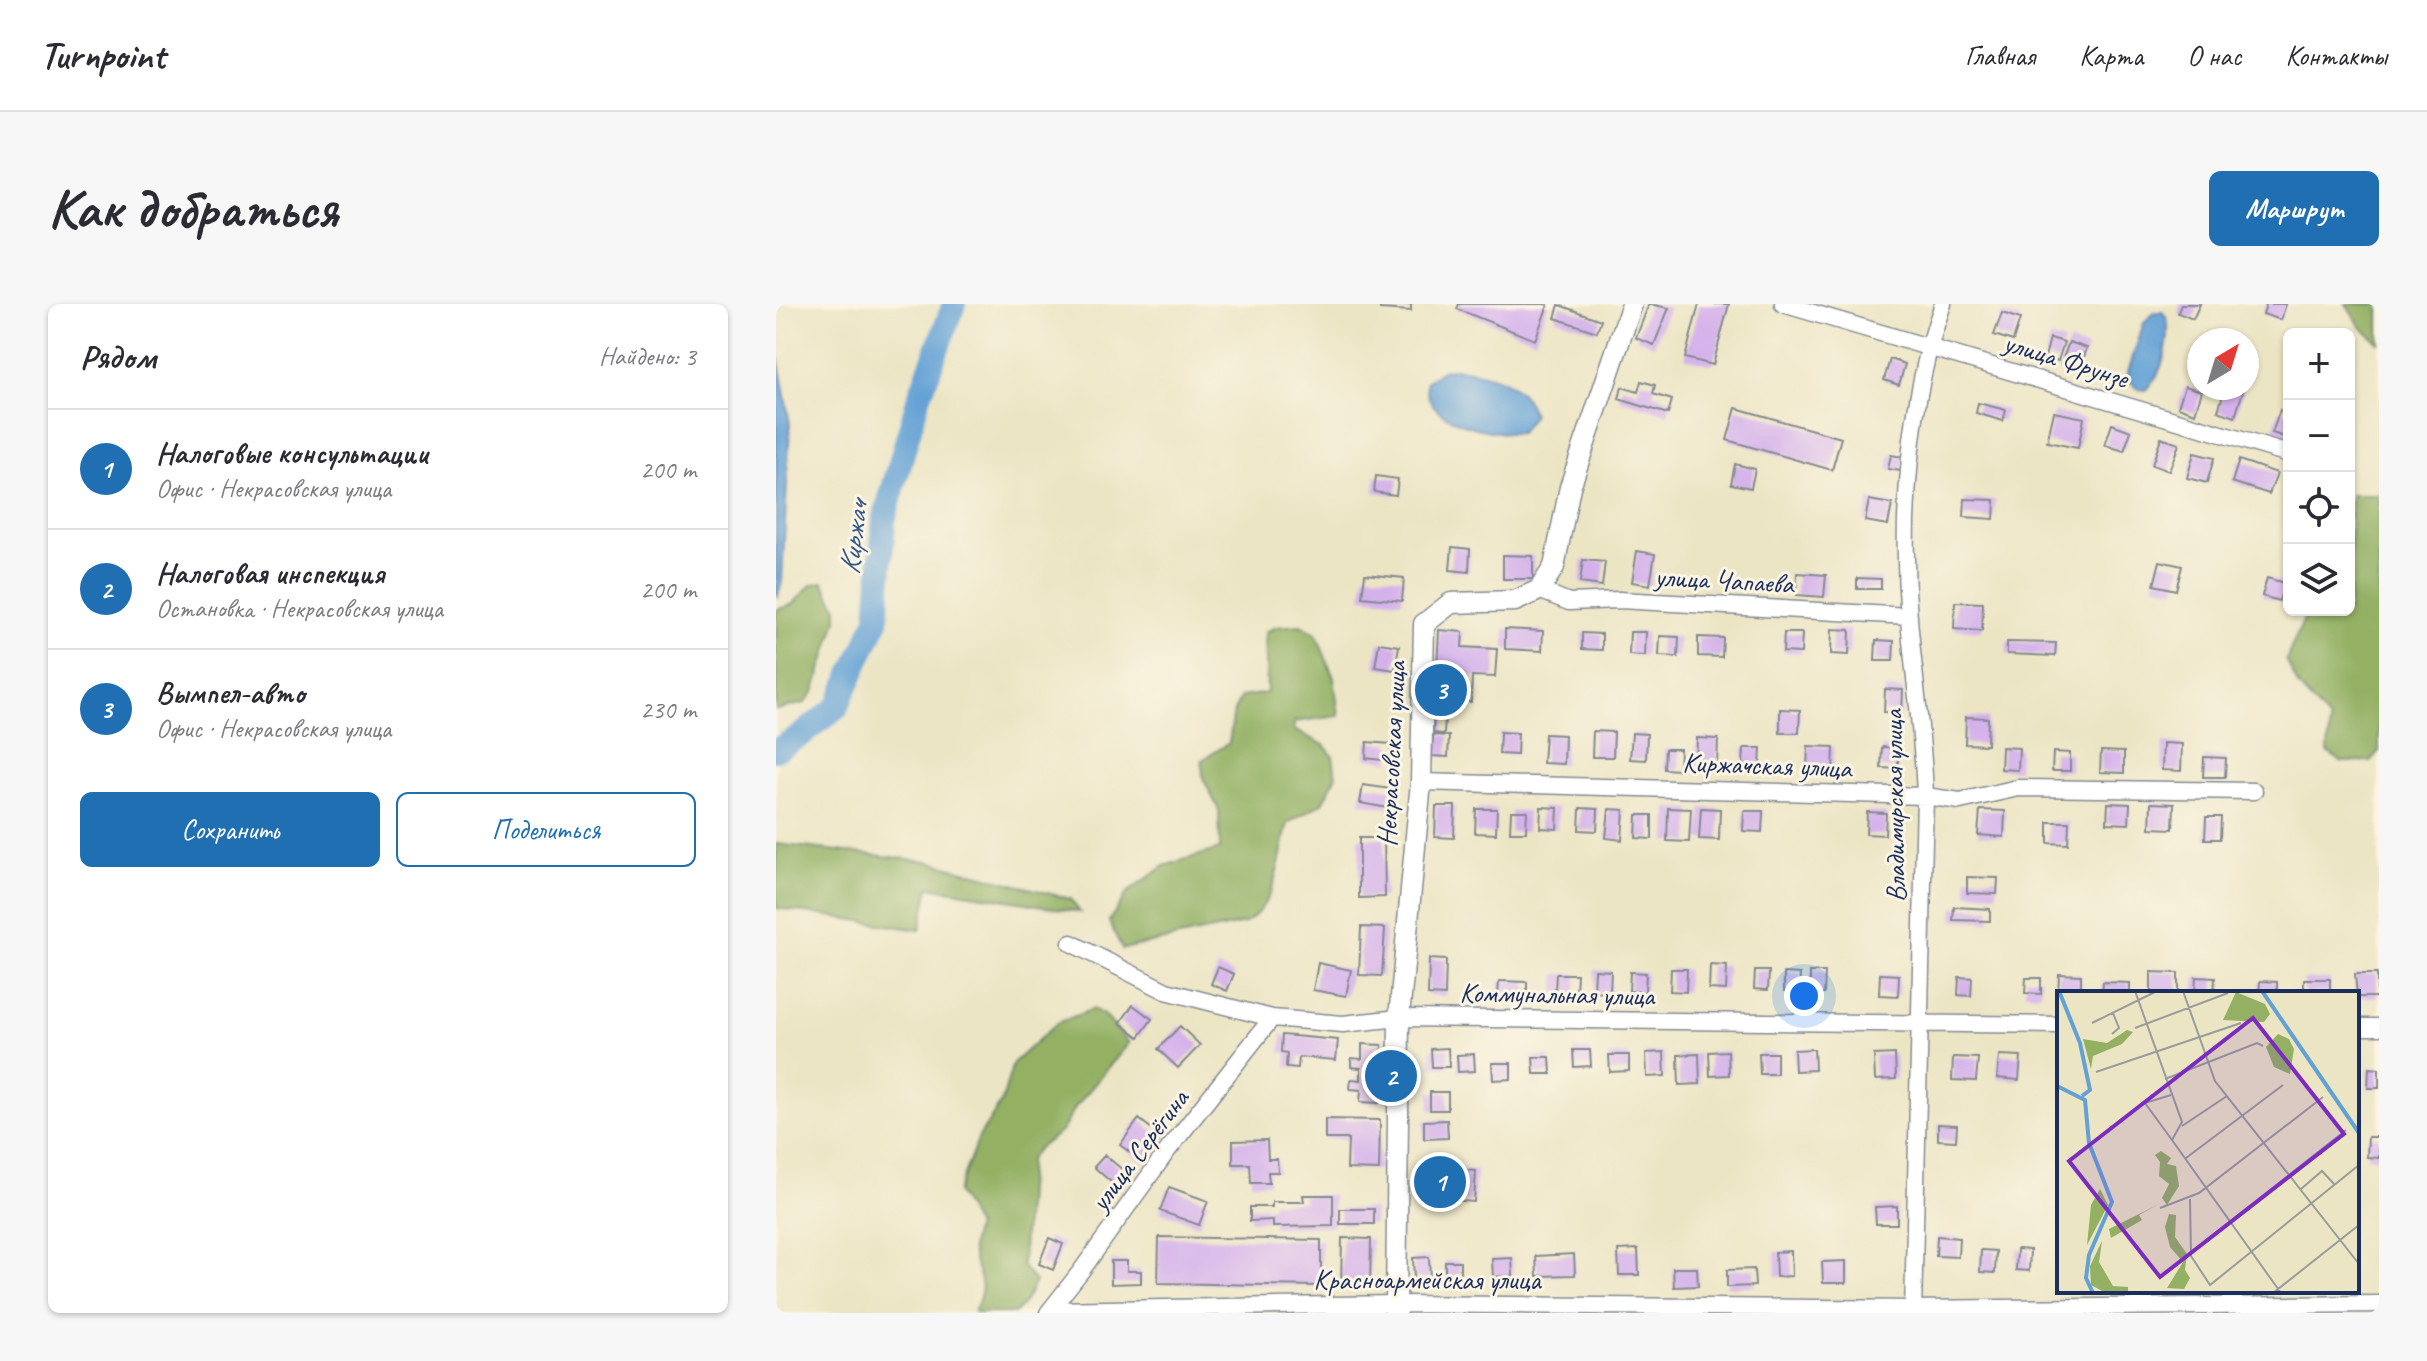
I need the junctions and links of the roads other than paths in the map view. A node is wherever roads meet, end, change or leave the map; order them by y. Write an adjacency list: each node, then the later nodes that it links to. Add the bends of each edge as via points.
1 (1632, 304): 6 (street, via 1570,487 1554,567)
2 (1783, 304): 4 (street, улица Фрунзе)
3 (1943, 304): 4 (street, Владимирская улица)
4 (1927, 346): 5 (street, улица Фрунзе); 7 (street, Владимирская улица, via 1906,488)
5 (2283, 452)
6 (1539, 590): 7 (street, улица Чапаева, via 1569,602 1619,600); 8 (street, Некрасовская улица, via 1515,601 1451,603 1424,624)
7 (1909, 616): 10 (street, Владимирская улица)
8 (1421, 782): 10 (street, Киржачская улица); 13 (street, Некрасовская улица)
9 (2254, 791): 10 (street, Киржачская улица, via 2018,788 1960,801)
10 (1925, 796): 14 (street, Владимирская улица)
11 (1071, 943): 12 (street, Коммунальная улица, via 1166,991)
12 (1272, 1018): 13 (street, Коммунальная улица, via 1343,1024); 18 (street, улица Серёгина)
13 (1399, 1018): 14 (street, Коммунальная улица); 17 (street, Некрасовская улица)
14 (1919, 1024): 15 (street, Коммунальная улица); 19 (street, Владимирская улица)
15 (2057, 1025)
16 (2379, 1304): 19 (street, Красноармейская улица)
17 (1396, 1308): 18 (street, Красноармейская улица); 19 (street, Красноармейская улица)
18 (1049, 1311)
19 (1913, 1311)

